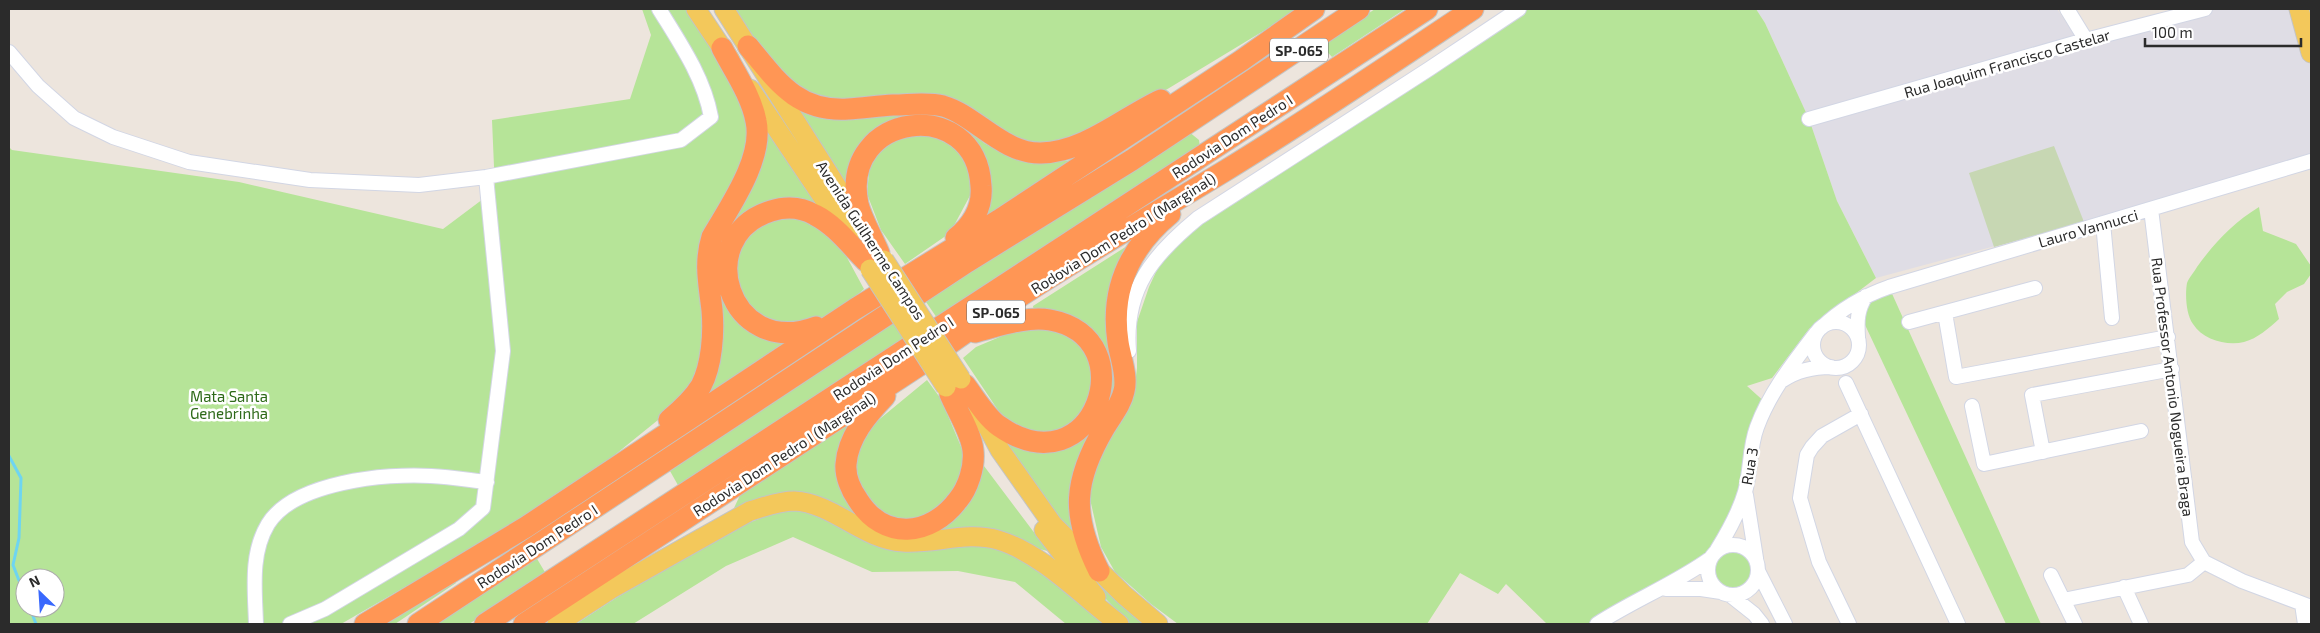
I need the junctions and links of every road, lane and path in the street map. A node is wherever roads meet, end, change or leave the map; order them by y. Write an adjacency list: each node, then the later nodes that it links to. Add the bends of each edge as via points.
1 (659, 9): 21 (street, via 707,96 711,117 681,140)
2 (696, 9): 14 (main road, Avenida Guilherme Campos)
3 (724, 9): 13 (main road, Avenida Guilherme Campos)
4 (1314, 9): 17 (highway, SP-065)
5 (1359, 9): 63 (highway, Rodovia Dom Pedro I / SP-065, via 1132,160 967,262)
6 (1427, 9): 64 (highway, Rodovia Dom Pedro I / SP-065)
7 (1473, 9): 20 (highway, Rodovia Dom Pedro I (Marginal) / SP-065)
8 (1519, 9): 42 (street, via 1198,218 1170,241 1142,278 1130,310 1129,372)
9 (2066, 9): 12 (street)
10 (2205, 9): 12 (street, Rua Joaquim Francisco Castelar)
11 (2299, 9): 16 (main road)
12 (2086, 40): 18 (street, Rua Joaquim Francisco Castelar)
13 (748, 46): 17 (highway, via 779,83 810,105 848,109 917,104 943,106 988,134 1039,154 1088,141 1148,106); 24 (main road, Avenida Guilherme Campos)
14 (722, 48): 24 (main road, Avenida Guilherme Campos); 49 (highway, via 750,101 757,134 752,164 708,250 706,265 712,310 706,373 688,402 670,419 585,479)
15 (9, 52): 21 (street, via 38,86 74,118 113,137 189,162 310,180 419,185)
16 (2311, 53)
17 (1242, 60): 25 (highway, SP-065, via 1007,215)
18 (1809, 119)
19 (2311, 161): 22 (street, Lauro Vannucci)
20 (1225, 170): 33 (highway, Rodovia Dom Pedro I (Marginal) / SP-065); 42 (highway, via 1152,229 1124,272 1116,322)
21 (486, 177): 47 (street, via 503,351)
22 (2151, 209): 23 (street, Lauro Vannucci); 34 (street, Rua Professor Antonio Nogueira Braga)
23 (2103, 224): 27 (street, Lauro Vannucci); 30 (street)
24 (875, 261): 25 (highway, via 858,205 858,168 874,143 886,134 917,124 933,125 969,148 981,175 982,195 970,224); 28 (highway, via 828,222 792,207 755,217 735,238 728,258 727,276 732,295 740,311 759,326 772,332 801,333 831,322); 41 (main road, Avenida Guilherme Campos, bridge)
25 (922, 266): 28 (highway, SP-065)
26 (2035, 288): 29 (street)
27 (1866, 295): 32 (street, Rua 3); 35 (street, via 1858,310)
28 (855, 308): 49 (highway, SP-065)
29 (1945, 313): 31 (street); 34 (street, via 1956,377)
30 (2112, 318)
31 (1910, 322)
32 (1818, 330): 35 (street, via 1835,322 1842,323 1850,326); 37 (street, via 1813,347 1815,354); 39 (street, Rua 3)
33 (960, 335): 36 (highway, Rodovia Dom Pedro I (Marginal) / SP-065); 41 (highway, via 1034,319 1051,320 1070,327 1085,338 1096,353 1102,370 1102,386 1097,407 1087,422 1071,435 1055,442 1039,443 1018,437 998,425)
34 (2168, 337): 38 (street, Rua Professor Antonio Nogueira Braga)
35 (1858, 339): 37 (street, via 1857,355 1852,361 1845,366)
36 (920, 365): 41 (highway, via 876,406 851,442 846,465 851,490 864,510 881,523 896,529 914,530 930,525 948,514 963,494 972,472 973,450); 65 (highway, Rodovia Dom Pedro I (Marginal) / SP-065)
37 (1831, 367): 39 (street, via 1809,368)
38 (2172, 369): 46 (street, via 2032,395); 51 (street, Rua Professor Antonio Nogueira Braga, via 2192,542)
39 (1780, 382): 48 (street, Rua 3, via 1756,430)
40 (1846, 383): 44 (street)
41 (955, 386): 53 (main road, Avenida Guilherme Campos, via 1053,525); 68 (main road, Avenida Guilherme Campos, via 1038,522 1094,595)
42 (1125, 388): 53 (highway, via 1119,407 1105,426 1083,470 1079,497 1081,524)
43 (1972, 406): 46 (street, via 1984,464)
44 (1861, 414): 73 (street, via 1822,436 1812,447 1807,455 1800,498 1819,562); 74 (street)
45 (2141, 431): 46 (street)
46 (2043, 452)
47 (488, 482): 60 (street, via 429,476 364,479 304,495 269,523 259,547 254,569); 61 (street, via 483,508 459,529 325,608)
48 (1746, 490): 50 (street, Rua 3, via 1732,525); 52 (street)
49 (526, 527): 62 (highway, SP-065)
50 (1714, 554): 52 (street, via 1725,546 1744,547 1752,553); 56 (street); 57 (street, via 1708,568 1709,577 1713,586)
51 (2204, 562): 55 (street, via 2188,576); 59 (street, via 2242,581)
52 (1758, 566): 57 (street, via 1752,586 1746,592); 72 (street)
53 (1099, 571): 69 (main road, Avenida Guilherme Campos)
54 (2051, 574): 58 (street)
55 (2124, 587): 58 (street); 76 (street)
56 (1662, 589): 57 (street, via 1692,588); 70 (street, via 1618,610)
57 (1725, 594): 71 (street, via 1754,614)
58 (2063, 600): 75 (street)
59 (2307, 606): 77 (street)
60 (256, 624)
61 (290, 624)
62 (365, 624)
63 (418, 624)
64 (485, 624)
65 (524, 624)
66 (557, 624): 67 (main road, via 611,589 750,511 793,501 812,504 857,527 903,542 973,537 998,540 1024,552 1052,571)
67 (1119, 624)
68 (1124, 624)
69 (1158, 624)
70 (1598, 624)
71 (1762, 624)
72 (1784, 624)
73 (1849, 624)
74 (1958, 624)
75 (2075, 624)
76 (2141, 624)
77 (2305, 624)

